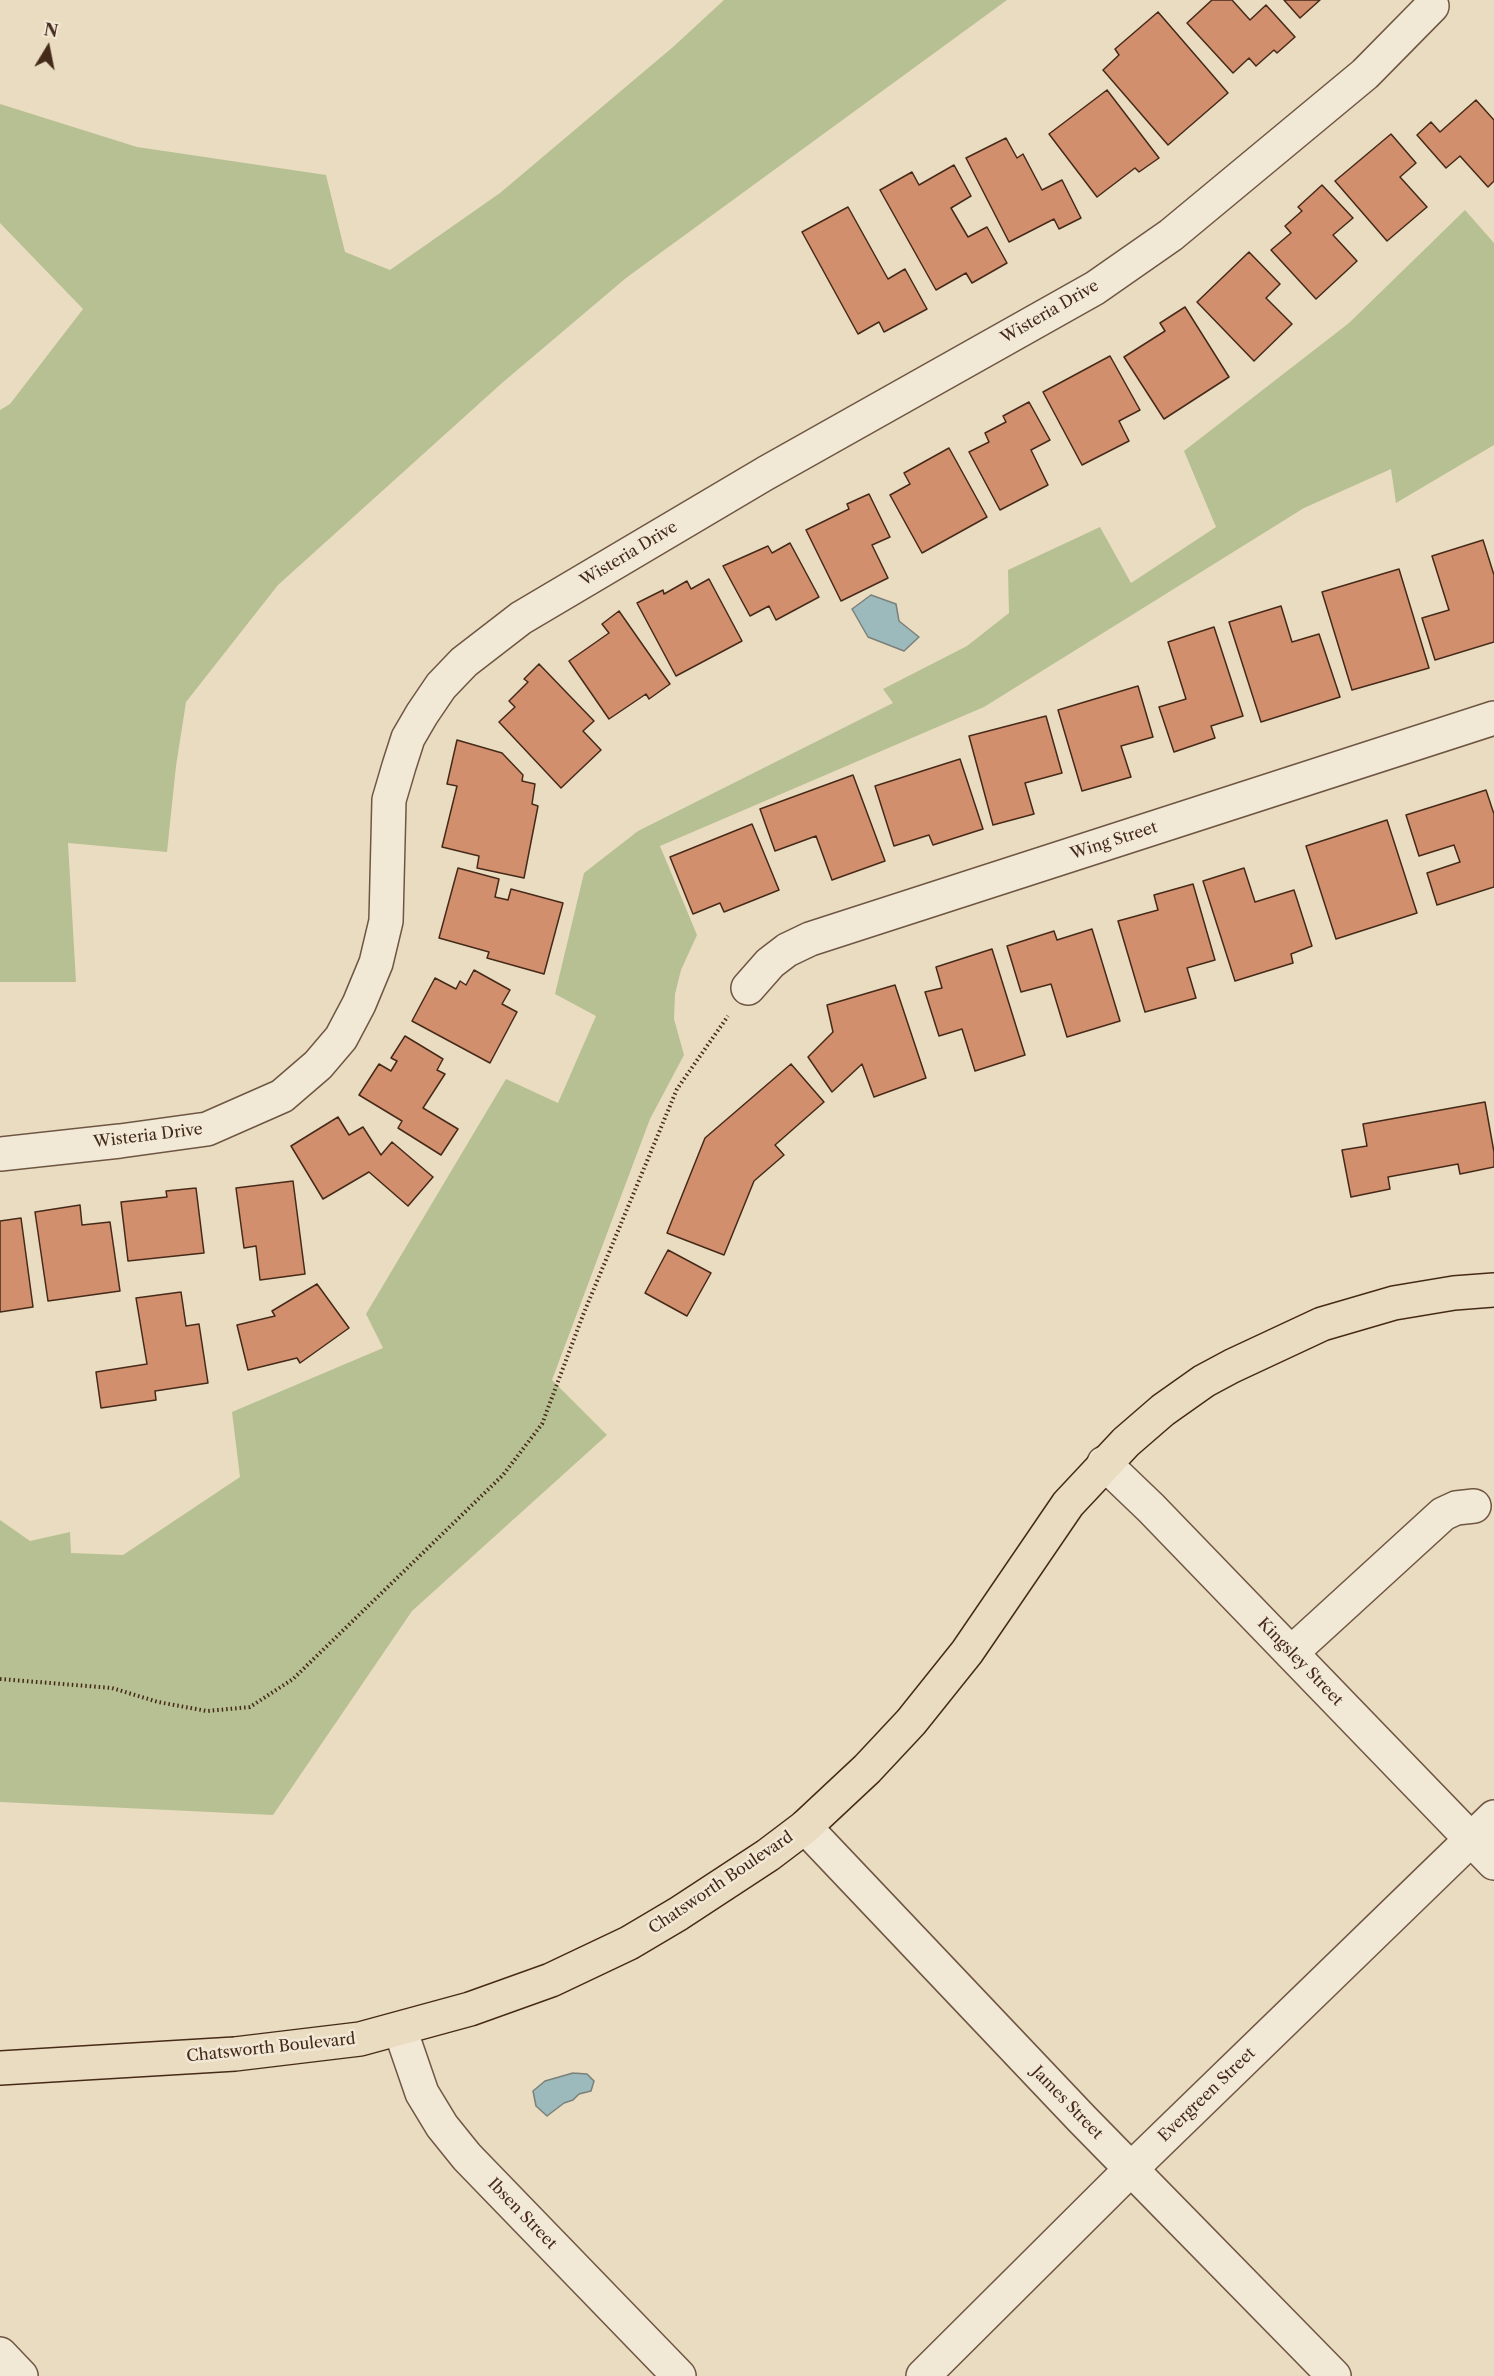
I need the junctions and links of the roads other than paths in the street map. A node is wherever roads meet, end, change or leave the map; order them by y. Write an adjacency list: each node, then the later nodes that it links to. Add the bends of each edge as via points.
1 (1432, 6): 4 (street, Wisteria Drive, via 1365,74 1171,235 1095,288 765,473 521,618 464,662 422,714 408,738 399,766 390,800 386,921 376,963 359,1004 341,1038 318,1065 282,1096 207,1129)
2 (1494, 718): 3 (street, Wing Street, via 810,939 770,963)
3 (748, 988)
4 (0, 1154)
5 (1494, 1290): 6 (main road, Chatsworth Boulevard, via 1394,1303 1289,1338 1204,1381 1143,1426)
6 (1104, 1463): 8 (street, Kingsley Street); 10 (main road, Chatsworth Boulevard, via 1068,1504 994,1614 911,1722)
7 (1474, 1506): 8 (street, via 1443,1514)
8 (1291, 1653): 11 (street, Kingsley Street)
9 (1494, 1817): 11 (street, Evergreen Street)
10 (805, 1827): 13 (main road, Chatsworth Boulevard, via 768,1855 629,1943 551,1980); 15 (street, James Street)
11 (1471, 1839): 12 (street, Kingsley Street); 15 (street, Evergreen Street)
12 (1494, 1863)
13 (399, 2029): 14 (main road, Chatsworth Boulevard, via 360,2039 235,2054); 18 (street, Ibsen Street, via 422,2093 467,2157)
14 (0, 2068)
15 (1131, 2169): 19 (street, Evergreen Street); 20 (street, James Street)
16 (0, 2354): 17 (street)
17 (21, 2376)
18 (679, 2376)
19 (923, 2376)
20 (1334, 2376)

